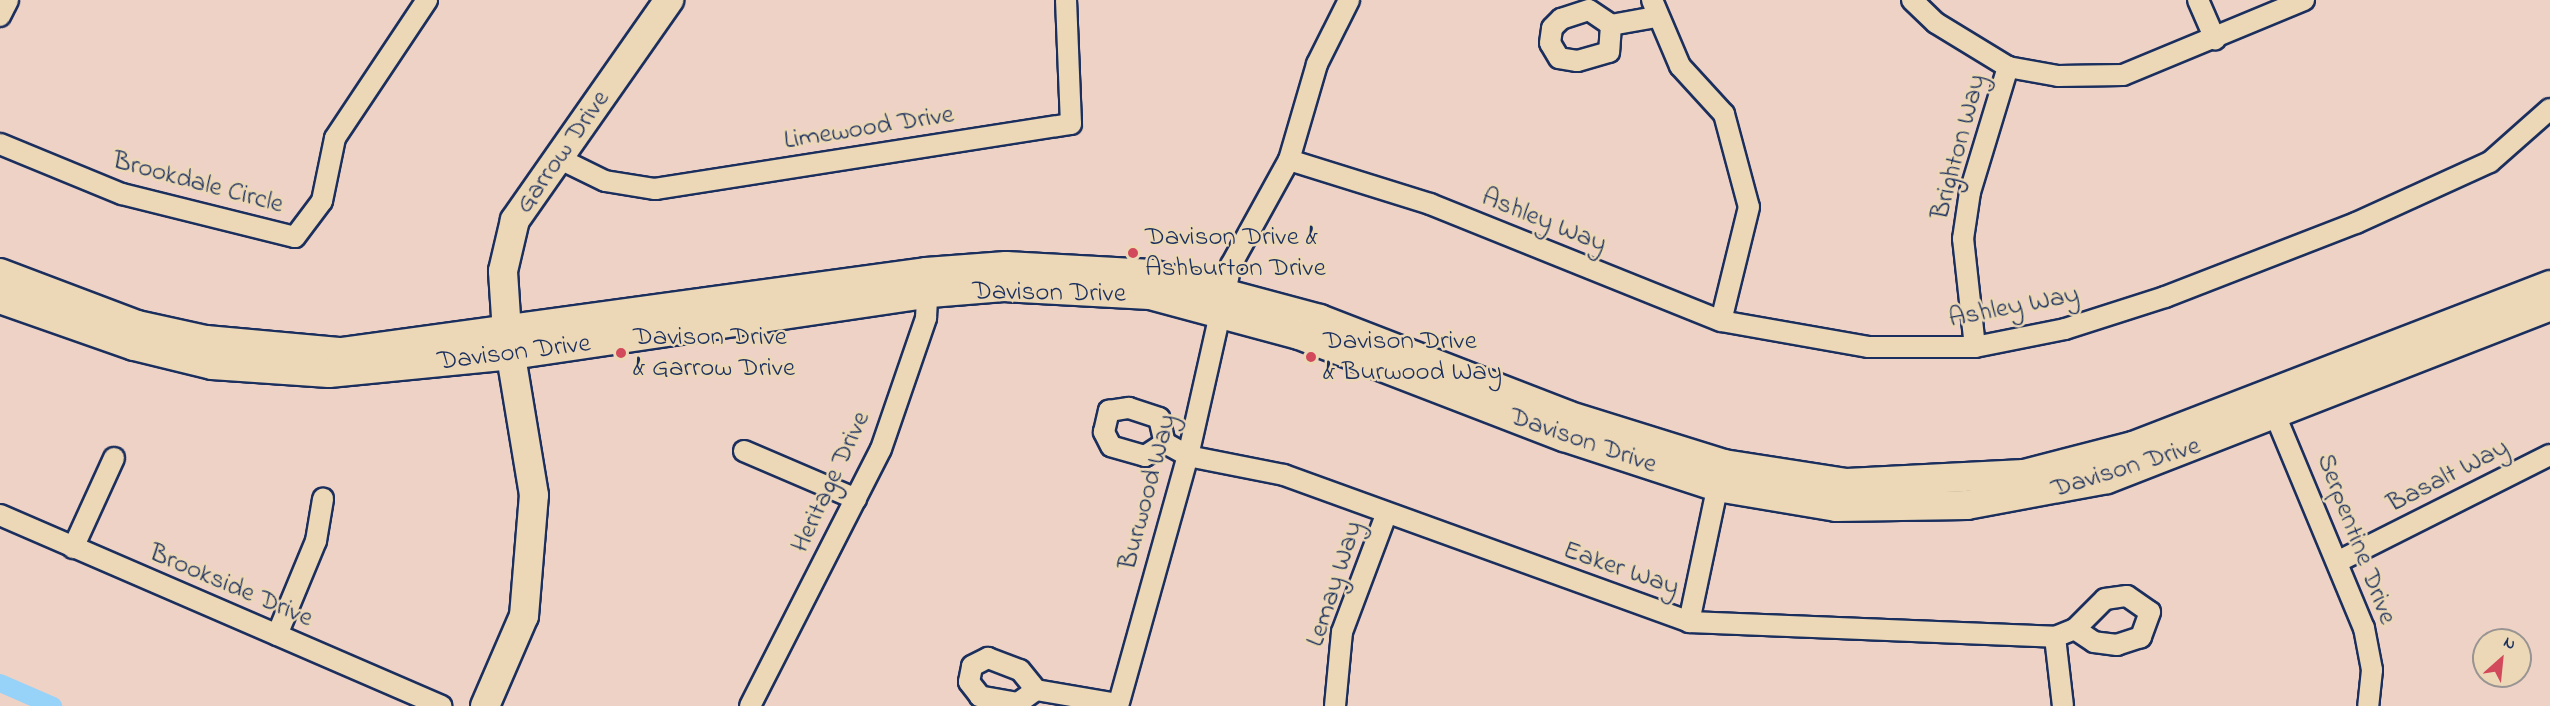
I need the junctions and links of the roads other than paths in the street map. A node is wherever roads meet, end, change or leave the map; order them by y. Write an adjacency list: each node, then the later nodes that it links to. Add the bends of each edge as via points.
1 (8, 0): 10 (street)
2 (427, 0): 15 (street, Brookdale Circle, via 334,138 322,201 295,237 122,194)
3 (669, 0): 16 (main road, Garrow Drive)
4 (1066, 0): 16 (street, Limewood Drive, via 1071,124 655,189 605,181)
5 (1349, 0): 17 (street, Burwood Way, via 1317,64)
6 (1912, 0): 13 (street, via 1936,23)
7 (2198, 0): 12 (street)
8 (2304, 0): 12 (street)
9 (1654, 8): 11 (street); 24 (street, via 1680,66 1724,114 1749,207)
10 (0, 16)
11 (1611, 25)
12 (2215, 39): 13 (street, via 2123,75 2058,76)
13 (2008, 67): 26 (street, Brighton Way, via 1970,192 1963,239)
14 (2550, 110): 26 (street, Ashley Way, via 2490,162 2356,223 2165,297 2066,329)
15 (0, 144)
16 (558, 158): 25 (main road, Garrow Drive, via 515,220 503,271)
17 (1289, 160): 22 (street, Burwood Way, via 1231,265); 24 (street, Ashley Way, via 1430,204)
18 (0, 273): 25 (main road, Davison Drive, via 95,312 206,340 341,352)
19 (928, 283): 22 (main road, Davison Drive, via 1084,289); 25 (main road, Davison Drive); 35 (street, Heritage Drive, via 881,449)
20 (2550, 285): 27 (main road, Davison Drive)
21 (0, 299): 25 (main road, Davison Drive, via 134,346 212,365 329,373)
22 (1224, 302): 31 (street, Burwood Way); 33 (main road, Davison Drive, via 1564,437)
23 (2550, 306): 27 (main road, Davison Drive)
24 (1721, 321): 26 (street, Ashley Way, via 1868,347)
25 (510, 344): 47 (main road, Garrow Drive, via 534,495 524,616)
26 (1976, 347)
27 (2272, 407): 33 (main road, Davison Drive, via 2107,479 1977,504 1836,507); 39 (street, Serpentine Drive)
28 (1166, 443): 31 (street, Eaker Way)
29 (744, 451): 35 (street)
30 (2550, 455): 39 (street, Basalt Way)
31 (1188, 456): 37 (street, Eaker Way, via 1284,475); 45 (street, Burwood Way)
32 (114, 458): 38 (street)
33 (1720, 476): 40 (street)
34 (323, 499): 42 (street, via 316,541)
35 (856, 499): 48 (street, Heritage Drive)
36 (0, 515): 38 (street, Brookside Drive)
37 (1386, 515): 40 (street, Eaker Way); 49 (street, Lemay Way, via 1342,632)
38 (73, 548): 42 (street, Brookside Drive)
39 (2339, 561): 51 (street, Serpentine Drive, via 2364,628 2372,670)
40 (1689, 622): 43 (street, Eaker Way)
41 (2075, 629): 43 (street)
42 (277, 635): 46 (street, Brookside Drive)
43 (2055, 637): 50 (street)
44 (1036, 690): 45 (street)
45 (1118, 705)
46 (441, 706)
47 (485, 706)
48 (750, 706)
49 (1335, 706)
50 (2063, 706)
51 (2368, 706)

